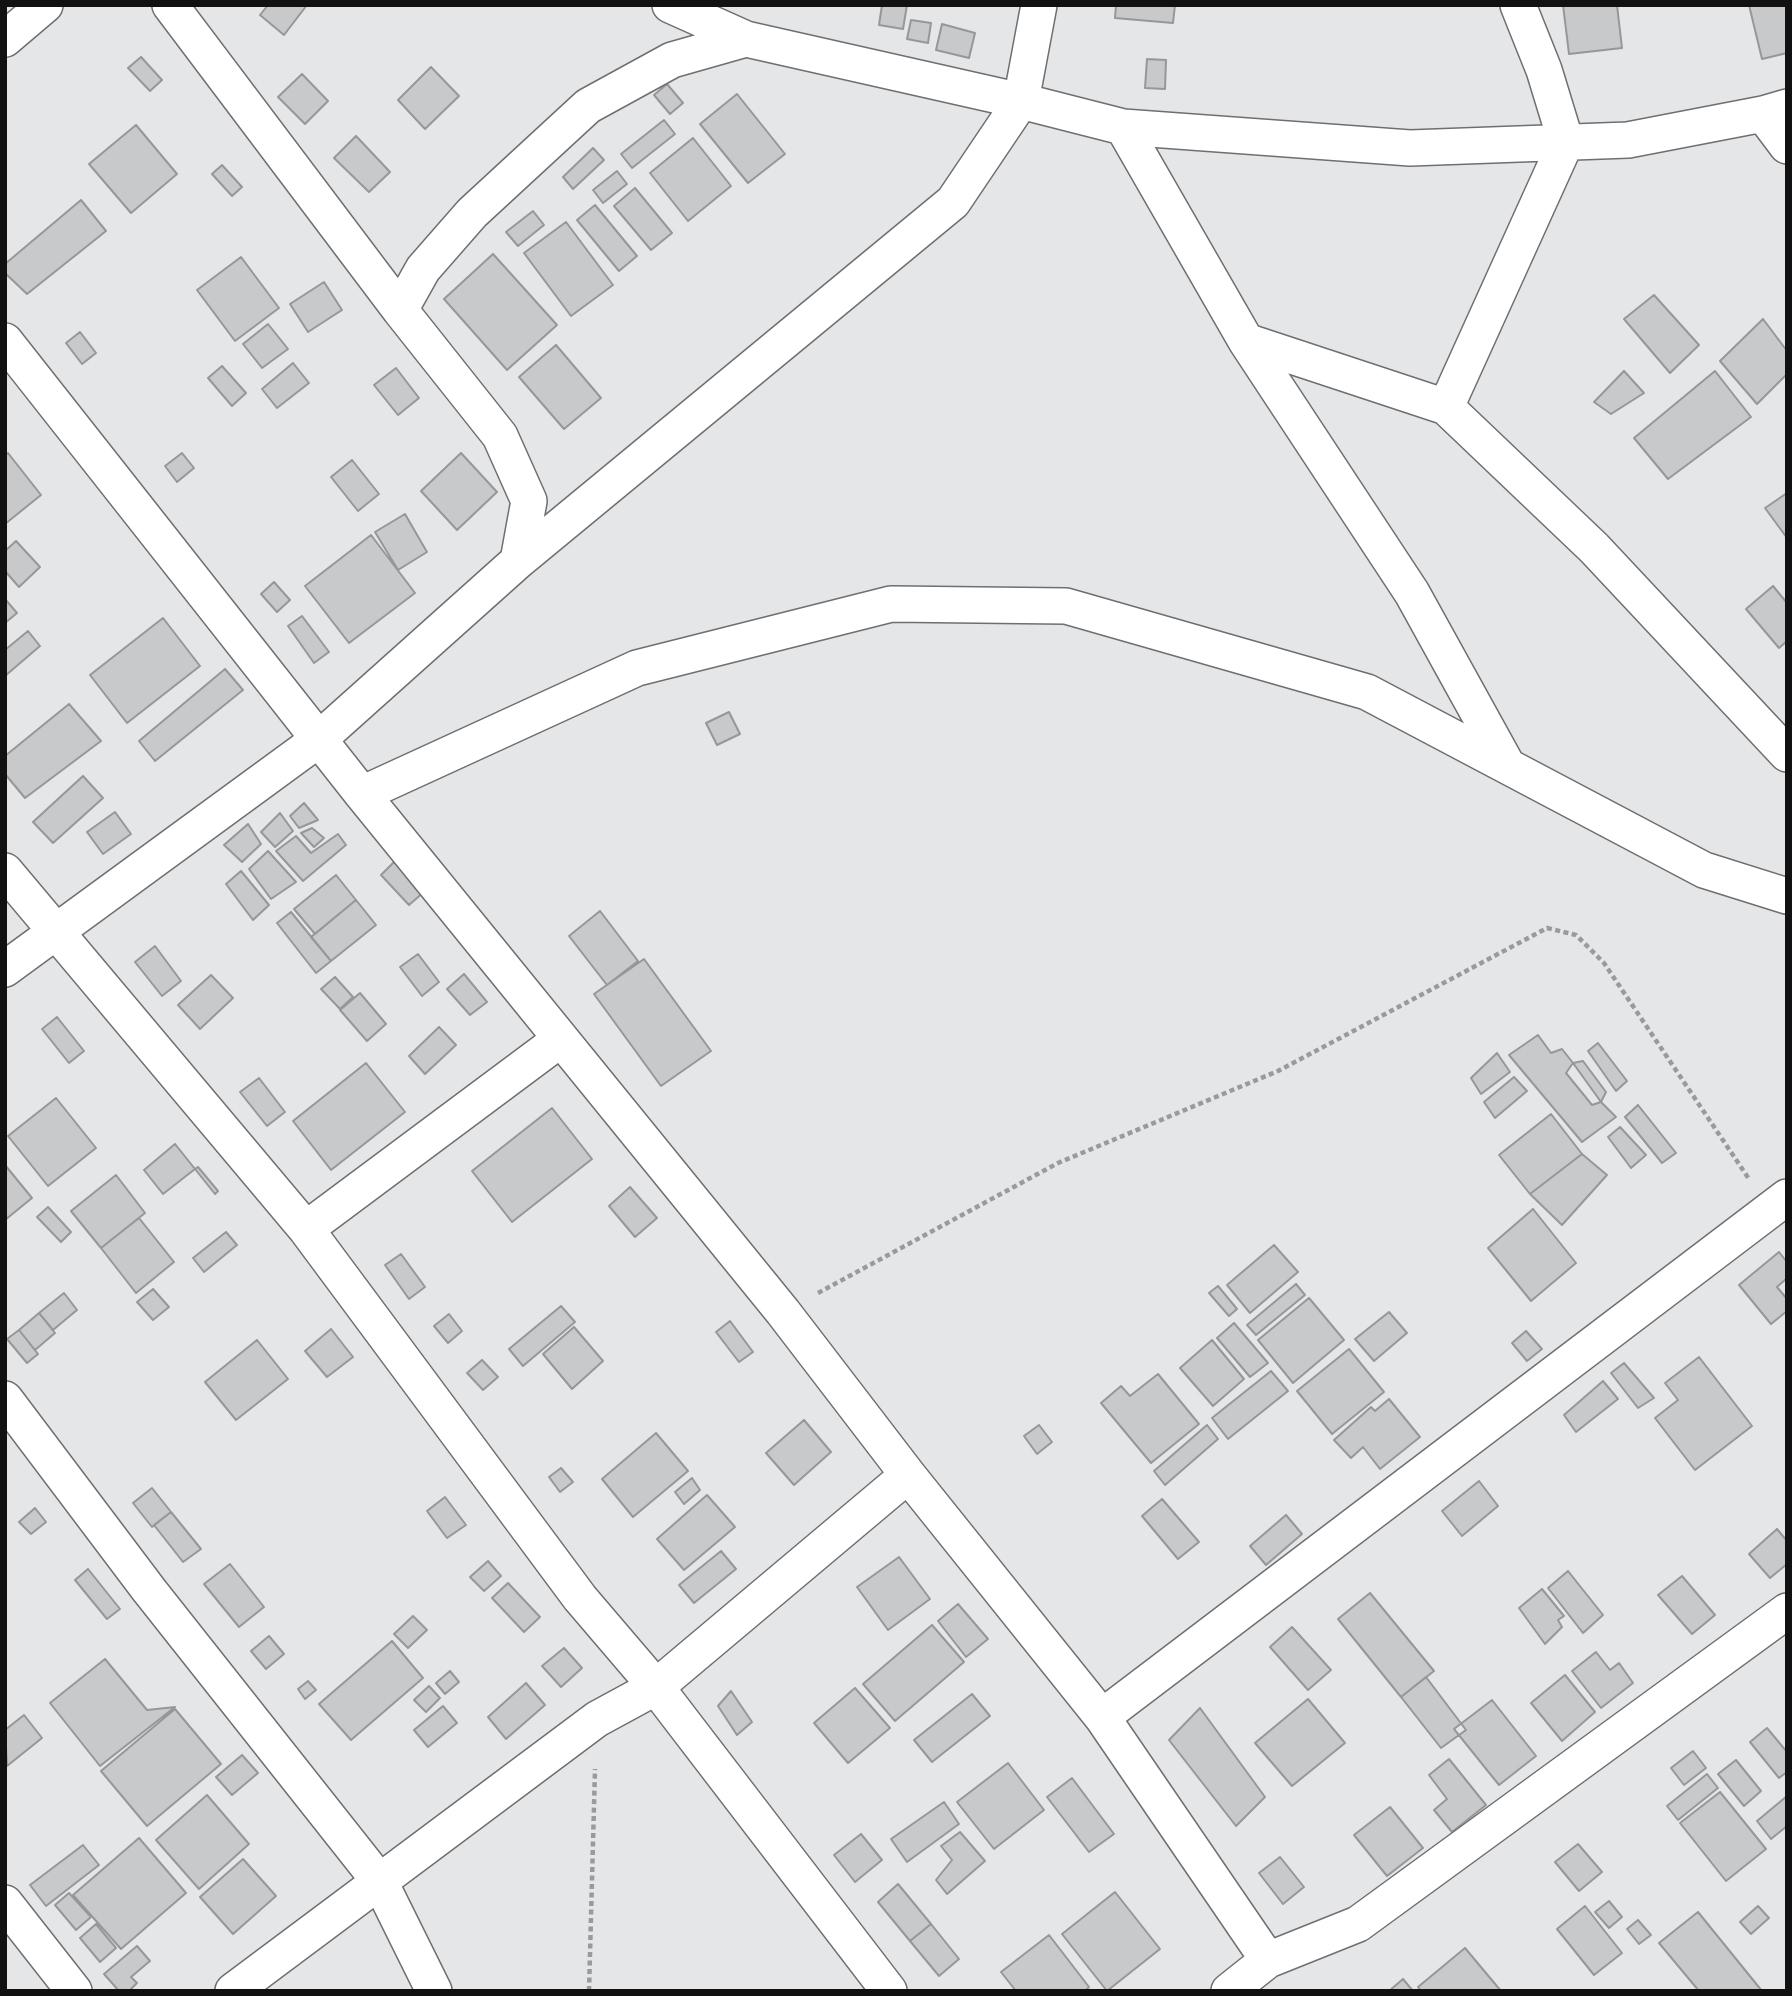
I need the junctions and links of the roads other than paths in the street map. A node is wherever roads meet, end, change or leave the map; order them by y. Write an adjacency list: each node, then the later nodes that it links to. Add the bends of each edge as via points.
1 (44, 5): 6 (street)
2 (170, 5): 13 (street)
3 (670, 5): 7 (street)
4 (1039, 5): 8 (street)
5 (1518, 5): 11 (street)
6 (5, 39)
7 (747, 39): 8 (street); 13 (street, via 672,60 588,106 472,213 423,269)
8 (1021, 101): 10 (street); 17 (street, via 953,202)
9 (1775, 111): 11 (street, via 1628,139); 12 (street)
10 (1123, 127): 11 (street, via 1410,148); 15 (street)
11 (1566, 142): 16 (street)
12 (1787, 146)
13 (400, 310): 17 (street, via 500,436 529,501)
14 (5, 341): 18 (street)
15 (1246, 341): 16 (street); 20 (street, via 1412,593)
16 (1446, 407): 19 (street, via 1594,548)
17 (518, 561): 18 (street)
18 (318, 740): 21 (street); 24 (street)
19 (1787, 754)
20 (1507, 765): 21 (street, via 1367,692 1066,606 891,604 637,668); 23 (street, via 1704,870)
21 (362, 794): 26 (street)
22 (5, 871): 24 (street)
23 (1787, 896)
24 (54, 932): 25 (street); 28 (street)
25 (5, 968)
26 (561, 1039): 28 (street); 30 (street, via 783,1312)
27 (1778, 1203): 33 (street)
28 (306, 1230): 32 (street, via 580,1598)
29 (5, 1399): 34 (street)
30 (908, 1475): 32 (street); 33 (street)
31 (1787, 1611): 36 (street, via 1358,1924)
32 (656, 1687): 34 (street, via 597,1719); 40 (street)
33 (1102, 1717): 36 (street)
34 (380, 1882): 38 (street); 39 (street)
35 (5, 1903): 37 (street)
36 (1268, 1960): 41 (street)
37 (74, 1991)
38 (233, 1991)
39 (434, 1991)
40 (889, 1991)
41 (1229, 1991)

